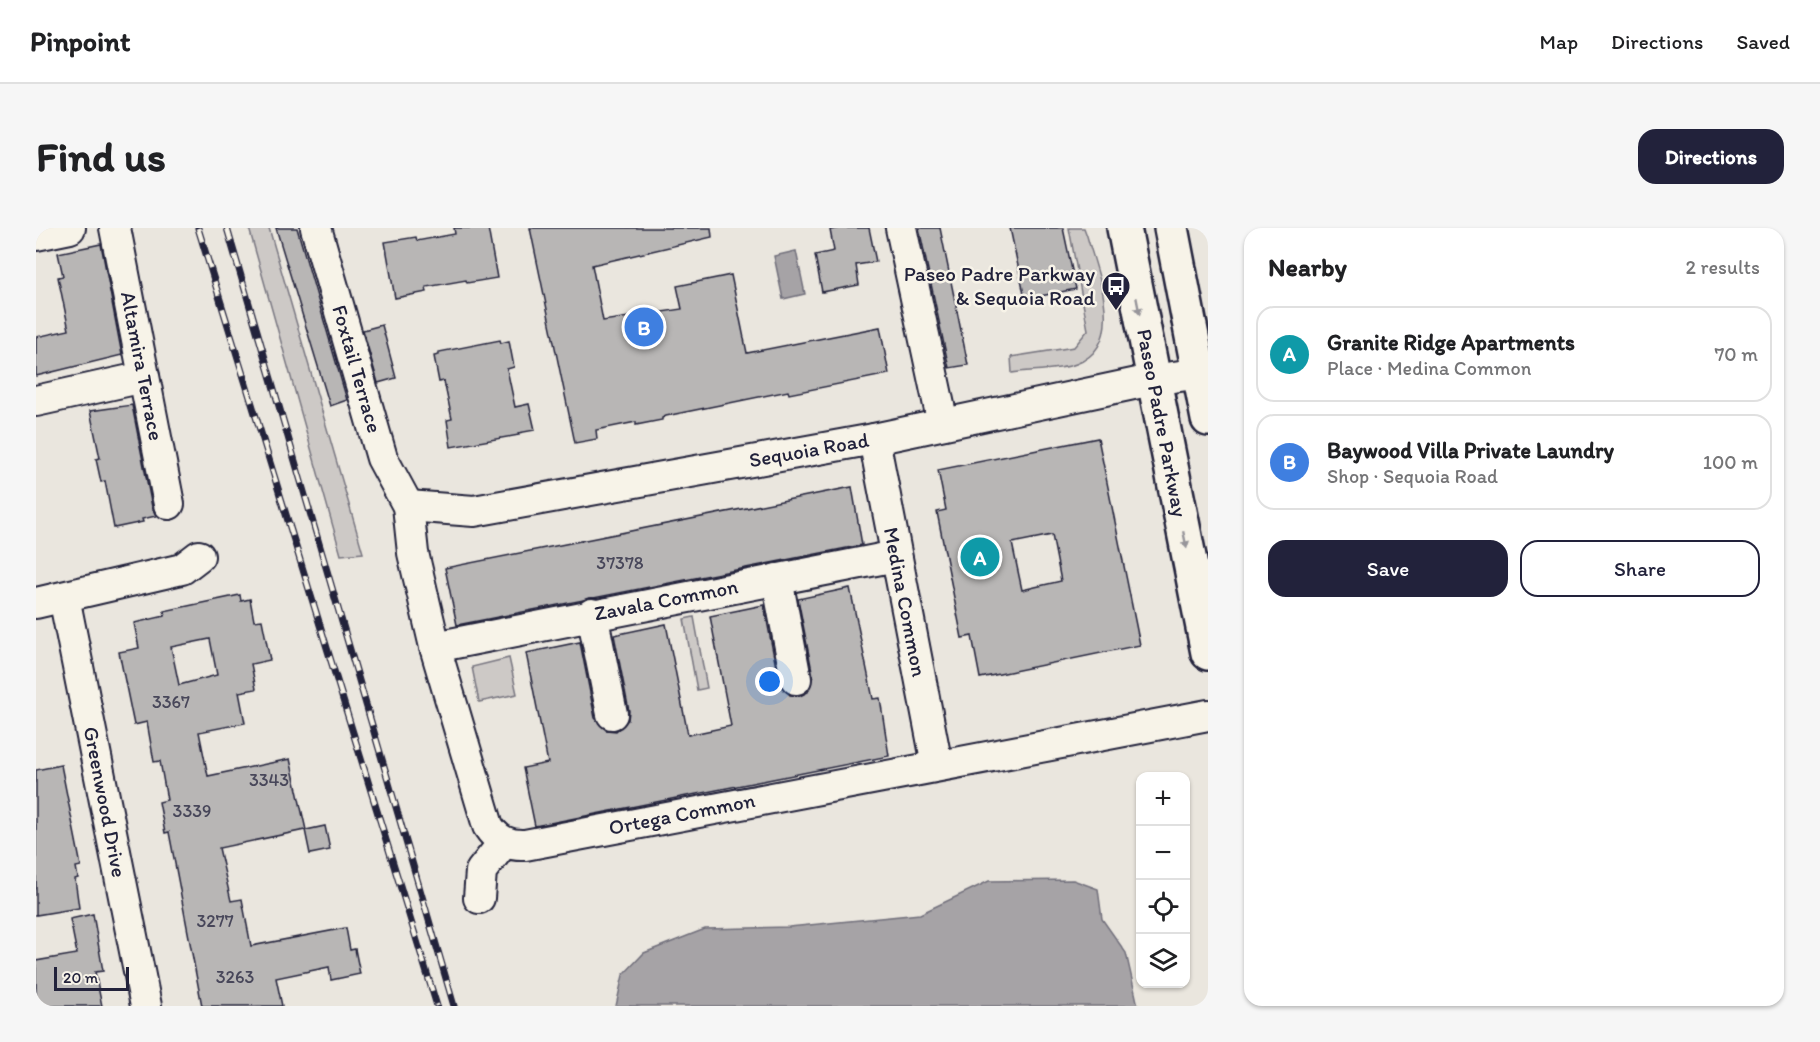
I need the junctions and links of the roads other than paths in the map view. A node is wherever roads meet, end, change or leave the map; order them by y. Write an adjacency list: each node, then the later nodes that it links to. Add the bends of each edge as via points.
1 (70, 228): 7 (street)
2 (115, 228): 9 (street, Altamira Terrace)
3 (316, 228): 16 (street, Foxtail Terrace, via 382,458)
4 (901, 228): 13 (street)
5 (1124, 228): 10 (main road, Paseo Padre Parkway, one-way to 10)
6 (1171, 228): 8 (main road)
7 (36, 235)
8 (1203, 373): 10 (street, Sequoia Road); 12 (main road)
9 (144, 377): 11 (street); 15 (street, Altamira Terrace)
10 (1152, 380): 13 (street, Sequoia Road); 23 (main road, Paseo Padre Parkway, one-way to 23)
11 (36, 401)
12 (1208, 419)
13 (943, 424): 14 (street, Sequoia Road)
14 (874, 438): 16 (street, Sequoia Road, via 474,511); 18 (street, Medina Common)
15 (169, 504)
16 (408, 506): 22 (street, via 413,554)
17 (199, 556): 20 (street, via 182,569)
18 (896, 556): 19 (street, Zavala Common); 27 (street, Medina Common)
19 (777, 579): 21 (street, Zavala Common); 24 (street)
20 (50, 600): 30 (street, Greenwood Drive)
21 (592, 614): 22 (street, Zavala Common); 25 (street)
22 (435, 647): 28 (street, via 488,826)
23 (1208, 653)
24 (796, 679)
25 (612, 714)
26 (1208, 715): 27 (street, Ortega Common)
27 (938, 765): 28 (street, Ortega Common, via 525,845)
28 (504, 842): 29 (street, via 481,871)
29 (480, 898)
30 (146, 1006)

